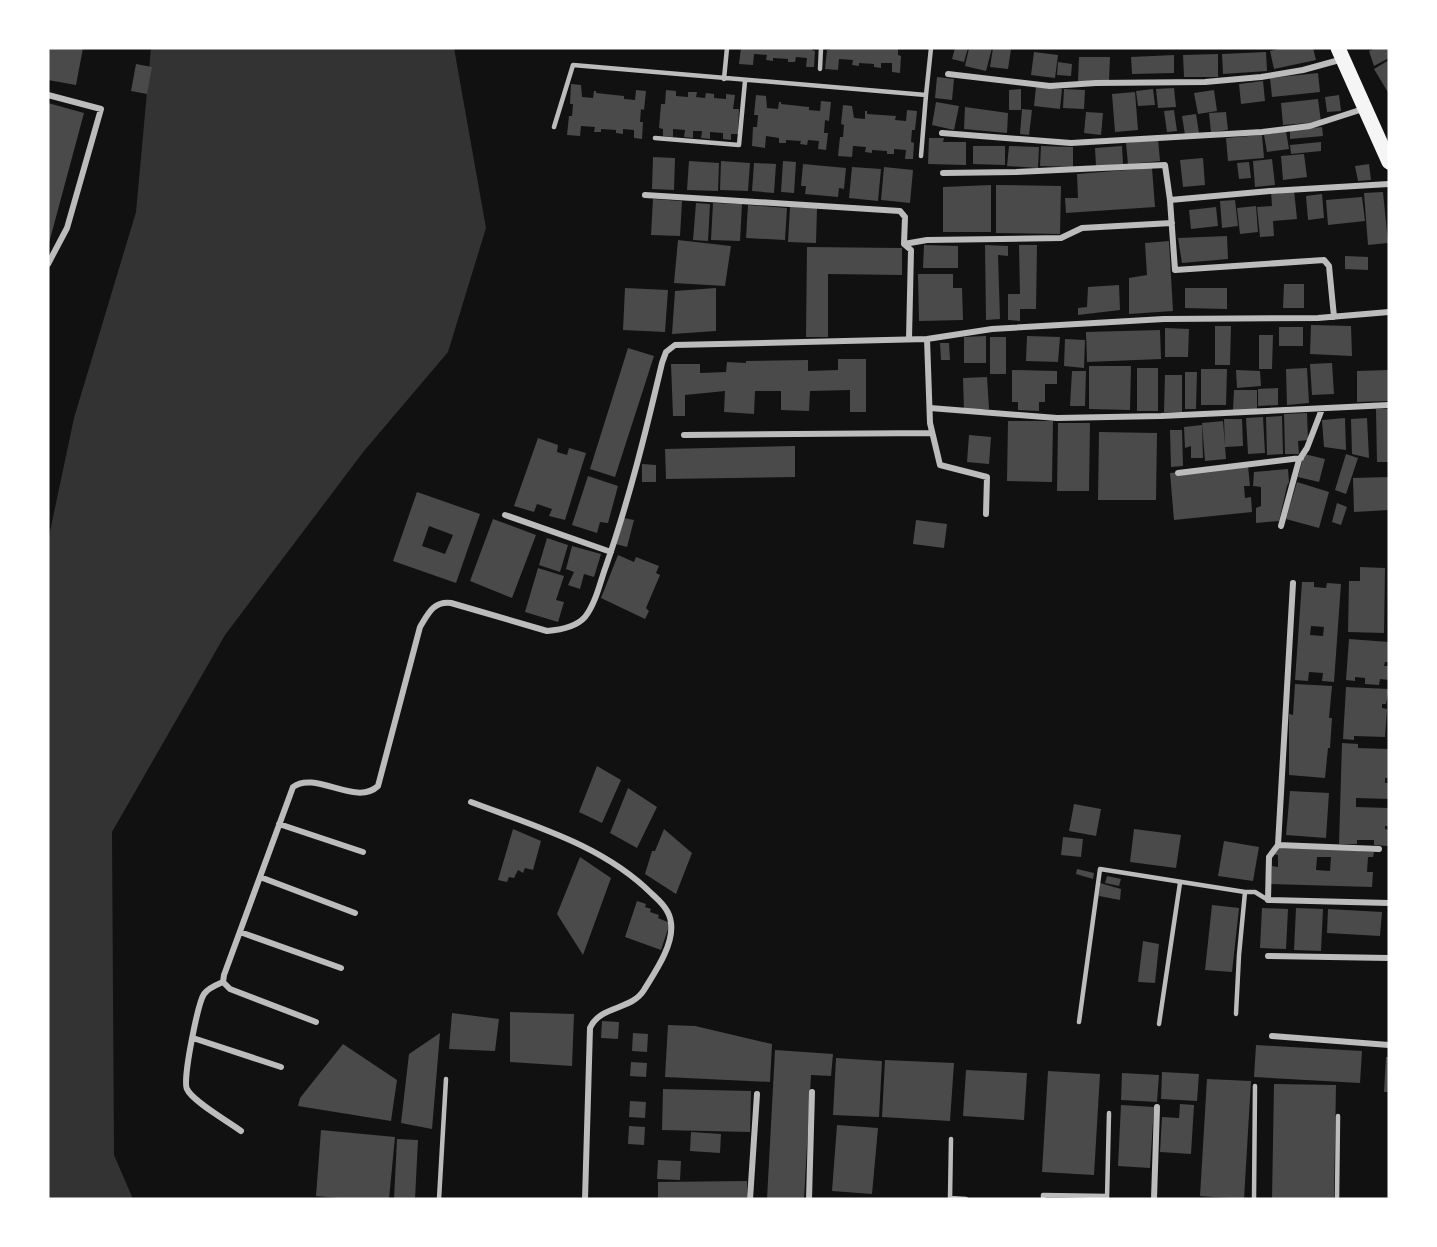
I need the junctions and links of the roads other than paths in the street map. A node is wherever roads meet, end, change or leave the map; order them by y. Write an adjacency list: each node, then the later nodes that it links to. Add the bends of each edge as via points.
1 (727, 48): 7 (lane)
2 (821, 48): 5 (lane)
3 (931, 48): 10 (lane)
4 (1341, 53): 6 (street, via 1303,70 1205,82 1050,86); 11 (main road)
5 (820, 69)
6 (948, 74)
7 (724, 79): 8 (lane); 12 (lane, via 573,65)
8 (745, 81): 10 (lane); 14 (lane, via 739,145)
9 (48, 95): 23 (street, via 101,109 67,228)
10 (926, 95): 15 (lane)
11 (1367, 108): 13 (street, via 1310,126 1071,143); 16 (main road)
12 (554, 127)
13 (942, 133)
14 (655, 138)
15 (921, 156)
16 (1389, 162)
17 (943, 173): 20 (street, via 1165,165)
18 (1389, 184): 20 (street)
19 (645, 195): 22 (street, via 900,211 905,217)
20 (1170, 200): 21 (street)
21 (1172, 223): 22 (street, via 1082,228 1061,238 927,240); 25 (street, via 1175,270 1324,260 1329,266)
22 (904, 244): 26 (street, via 911,250)
23 (48, 264)
24 (1389, 312): 25 (street)
25 (1334, 317): 27 (street, via 992,328)
26 (909, 339): 27 (street); 38 (street, via 675,345 666,352 662,363)
27 (927, 339): 29 (street)
28 (1389, 405): 30 (street)
29 (930, 408): 30 (street, via 1056,418); 31 (street)
30 (1322, 409): 33 (street)
31 (933, 433): 32 (street); 35 (street, via 940,465 987,477)
32 (684, 435)
33 (1300, 458): 34 (street); 37 (street)
34 (1178, 473)
35 (986, 514)
36 (505, 515): 38 (street)
37 (1281, 526)
38 (611, 552): 41 (street, via 584,618 559,630 547,631 451,603 432,608 420,627 378,786 362,793 298,783 288,795)
39 (1293, 583): 42 (street)
40 (471, 802): 75 (street, via 571,840 617,864 635,876 670,916 670,937 643,992 630,1003 600,1015 590,1028)
41 (279, 824): 44 (street); 45 (street)
42 (1278, 845): 43 (street); 48 (street, via 1269,857)
43 (1379, 849)
44 (363, 852)
45 (260, 877): 50 (street); 51 (street)
46 (1180, 883): 47 (lane); 58 (lane, via 1100,869); 59 (lane)
47 (1245, 892): 48 (lane, via 1255,892); 56 (lane)
48 (1268, 900): 49 (street)
49 (1389, 903)
50 (355, 913)
51 (240, 933): 54 (street); 55 (street)
52 (1268, 956): 53 (street)
53 (1389, 958)
54 (341, 968)
55 (223, 982): 57 (street); 61 (street, via 204,994)
56 (1236, 1014)
57 (316, 1022)
58 (1079, 1022)
59 (1159, 1024)
60 (1272, 1036): 62 (street)
61 (193, 1038): 63 (street); 71 (street, via 187,1090)
62 (1389, 1045)
63 (281, 1067)
64 (446, 1078): 74 (lane)
65 (1255, 1086): 82 (lane)
66 (812, 1092): 77 (street)
67 (757, 1094): 76 (street)
68 (1157, 1107): 81 (street)
69 (1109, 1113): 73 (lane)
70 (1338, 1116): 83 (lane)
71 (241, 1131)
72 (951, 1138): 78 (lane)
73 (1107, 1198): 80 (lane, via 1043,1195)
74 (439, 1199)
75 (585, 1199)
76 (750, 1199)
77 (809, 1199)
78 (951, 1199): 79 (lane)
79 (966, 1199)
80 (1043, 1199)
81 (1154, 1199)
82 (1254, 1199)
83 (1337, 1199)

